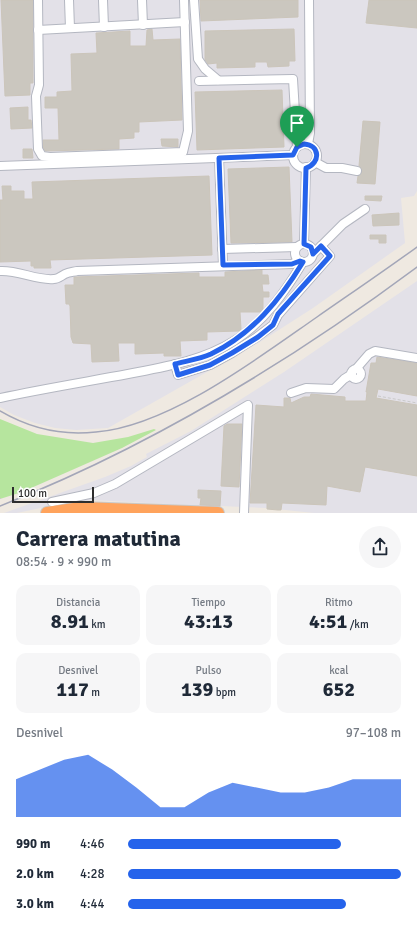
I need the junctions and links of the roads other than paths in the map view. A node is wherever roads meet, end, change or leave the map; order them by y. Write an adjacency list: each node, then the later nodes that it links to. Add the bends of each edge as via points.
1 (38, 0): 12 (lane)
2 (69, 0): 11 (lane)
3 (103, 0): 10 (lane)
4 (142, 0): 9 (lane)
5 (184, 0): 8 (lane)
6 (194, 0): 13 (lane, via 198,59)
7 (309, 0): 15 (lane)
8 (185, 22): 9 (lane); 12 (lane, via 188,131 183,152 173,153 42,156 38,148 36,96 39,85)
9 (143, 25): 10 (lane)
10 (104, 27): 11 (lane)
11 (70, 28): 12 (lane)
12 (38, 30)
13 (218, 80): 14 (lane); 16 (lane, via 294,79)
14 (198, 81)
15 (308, 144): 16 (lane); 18 (lane, via 315,149)
16 (295, 151): 17 (lane); 20 (lane, via 294,161)
17 (219, 158): 19 (lane); 25 (lane)
18 (315, 162): 20 (lane); 21 (lane, via 326,168)
19 (0, 166)
20 (306, 168): 23 (lane)
21 (357, 171)
22 (365, 209): 24 (lane, via 343,224)
23 (300, 246): 25 (lane); 26 (lane, via 311,247); 27 (lane, via 295,256)
24 (321, 246): 26 (lane); 31 (lane, via 330,256 278,314 273,325 258,337 210,365 178,375)
25 (222, 249): 28 (lane)
26 (313, 254): 27 (lane, via 310,260)
27 (302, 262): 28 (lane); 31 (lane, via 292,281 260,320 240,337 209,355)
28 (223, 265): 29 (lane, via 77,271 55,279)
29 (0, 271)
30 (417, 358): 32 (lane, via 375,351 369,354 356,372 334,389 306,388)
31 (175, 364): 33 (lane)
32 (292, 393)
33 (0, 398)
34 (52, 502): 37 (lane, via 94,493 115,484 248,405)
35 (47, 513): 36 (highway, via 81,508)
36 (218, 513)
37 (244, 513)

